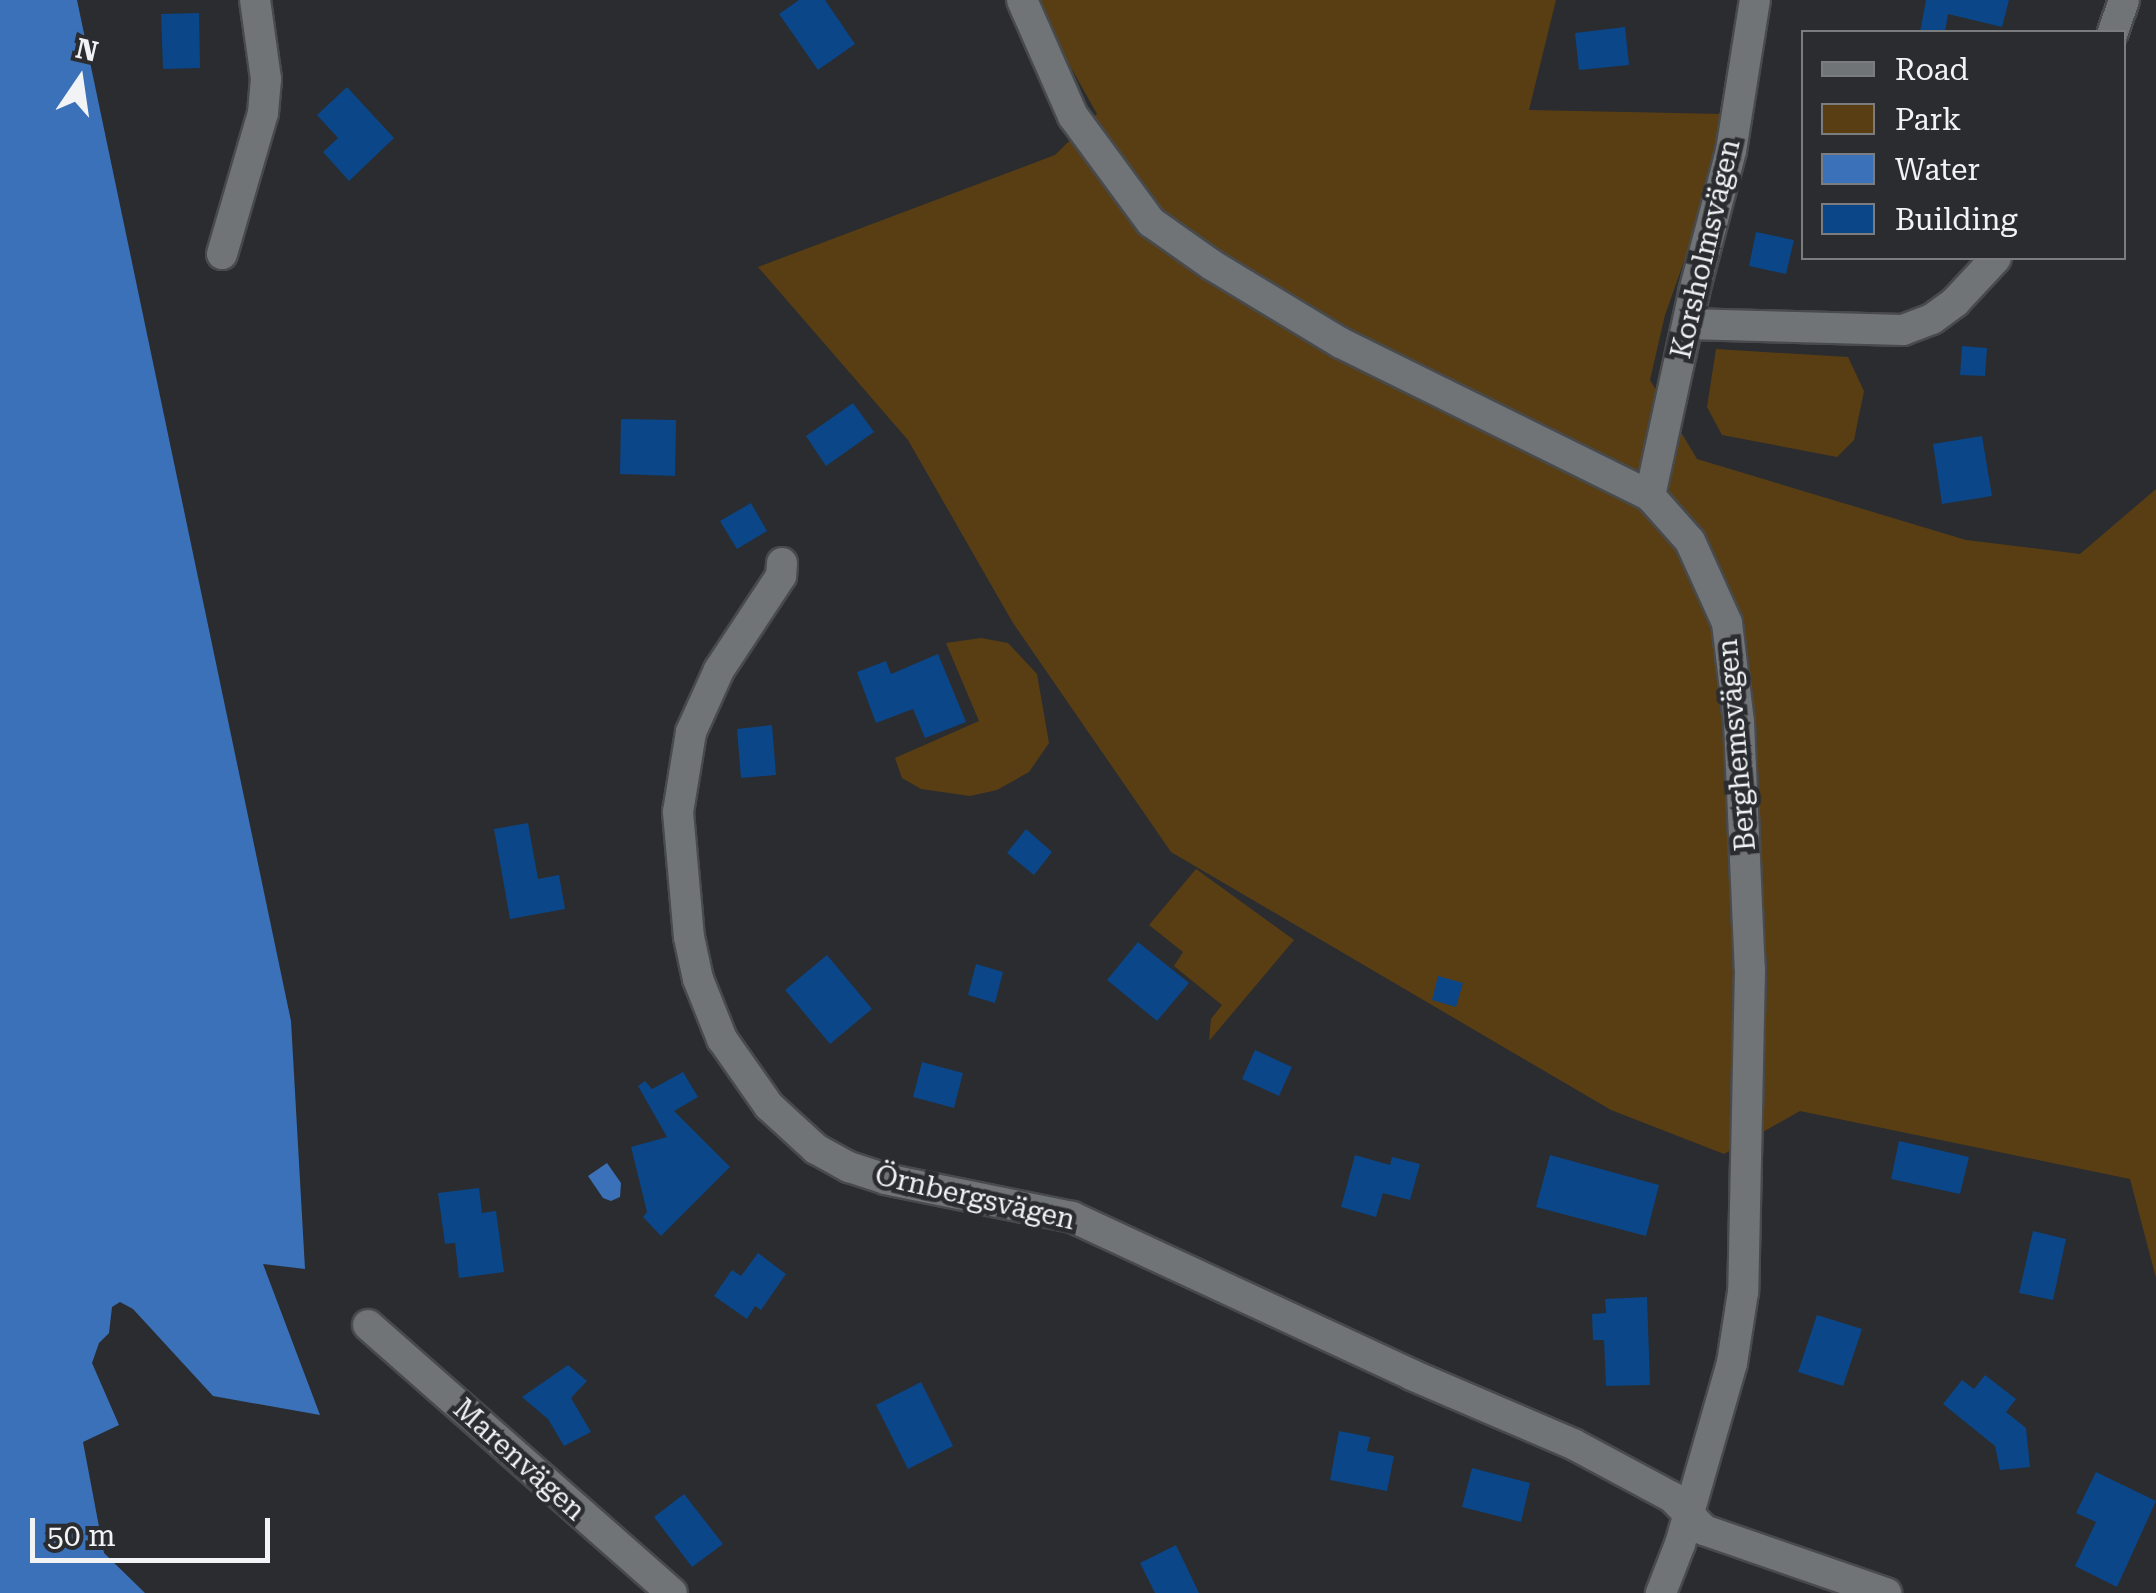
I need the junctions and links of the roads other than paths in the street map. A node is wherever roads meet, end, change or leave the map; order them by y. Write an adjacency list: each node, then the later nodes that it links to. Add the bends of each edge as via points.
1 (255, 0): 6 (street, via 264,113)
2 (1022, 0): 9 (street, Berghemsvägen, via 1073,116 1151,222 1341,343)
3 (1755, 0): 8 (street, Korsholmsvägen, via 1731,151)
4 (2124, 0): 5 (street)
5 (2114, 30)
6 (222, 254)
7 (1994, 260): 8 (street, via 1955,302 1902,330)
8 (1688, 324): 9 (street, Korsholmsvägen)
9 (1650, 496): 12 (street, Berghemsvägen, via 1690,541 1727,622 1748,868 1744,1292 1732,1364)
10 (782, 564): 12 (street, Örnbergsvägen, via 691,732 678,812 688,937 698,978 722,1039 769,1106 816,1149 849,1167 1072,1217 1573,1444 1672,1496)
11 (368, 1325): 13 (street, Marenvägen)
12 (1686, 1514): 14 (street, Berghemsvägen); 15 (street, Örnbergsvägen, via 1719,1536)
13 (672, 1593)
14 (1661, 1593)
15 (1886, 1593)

